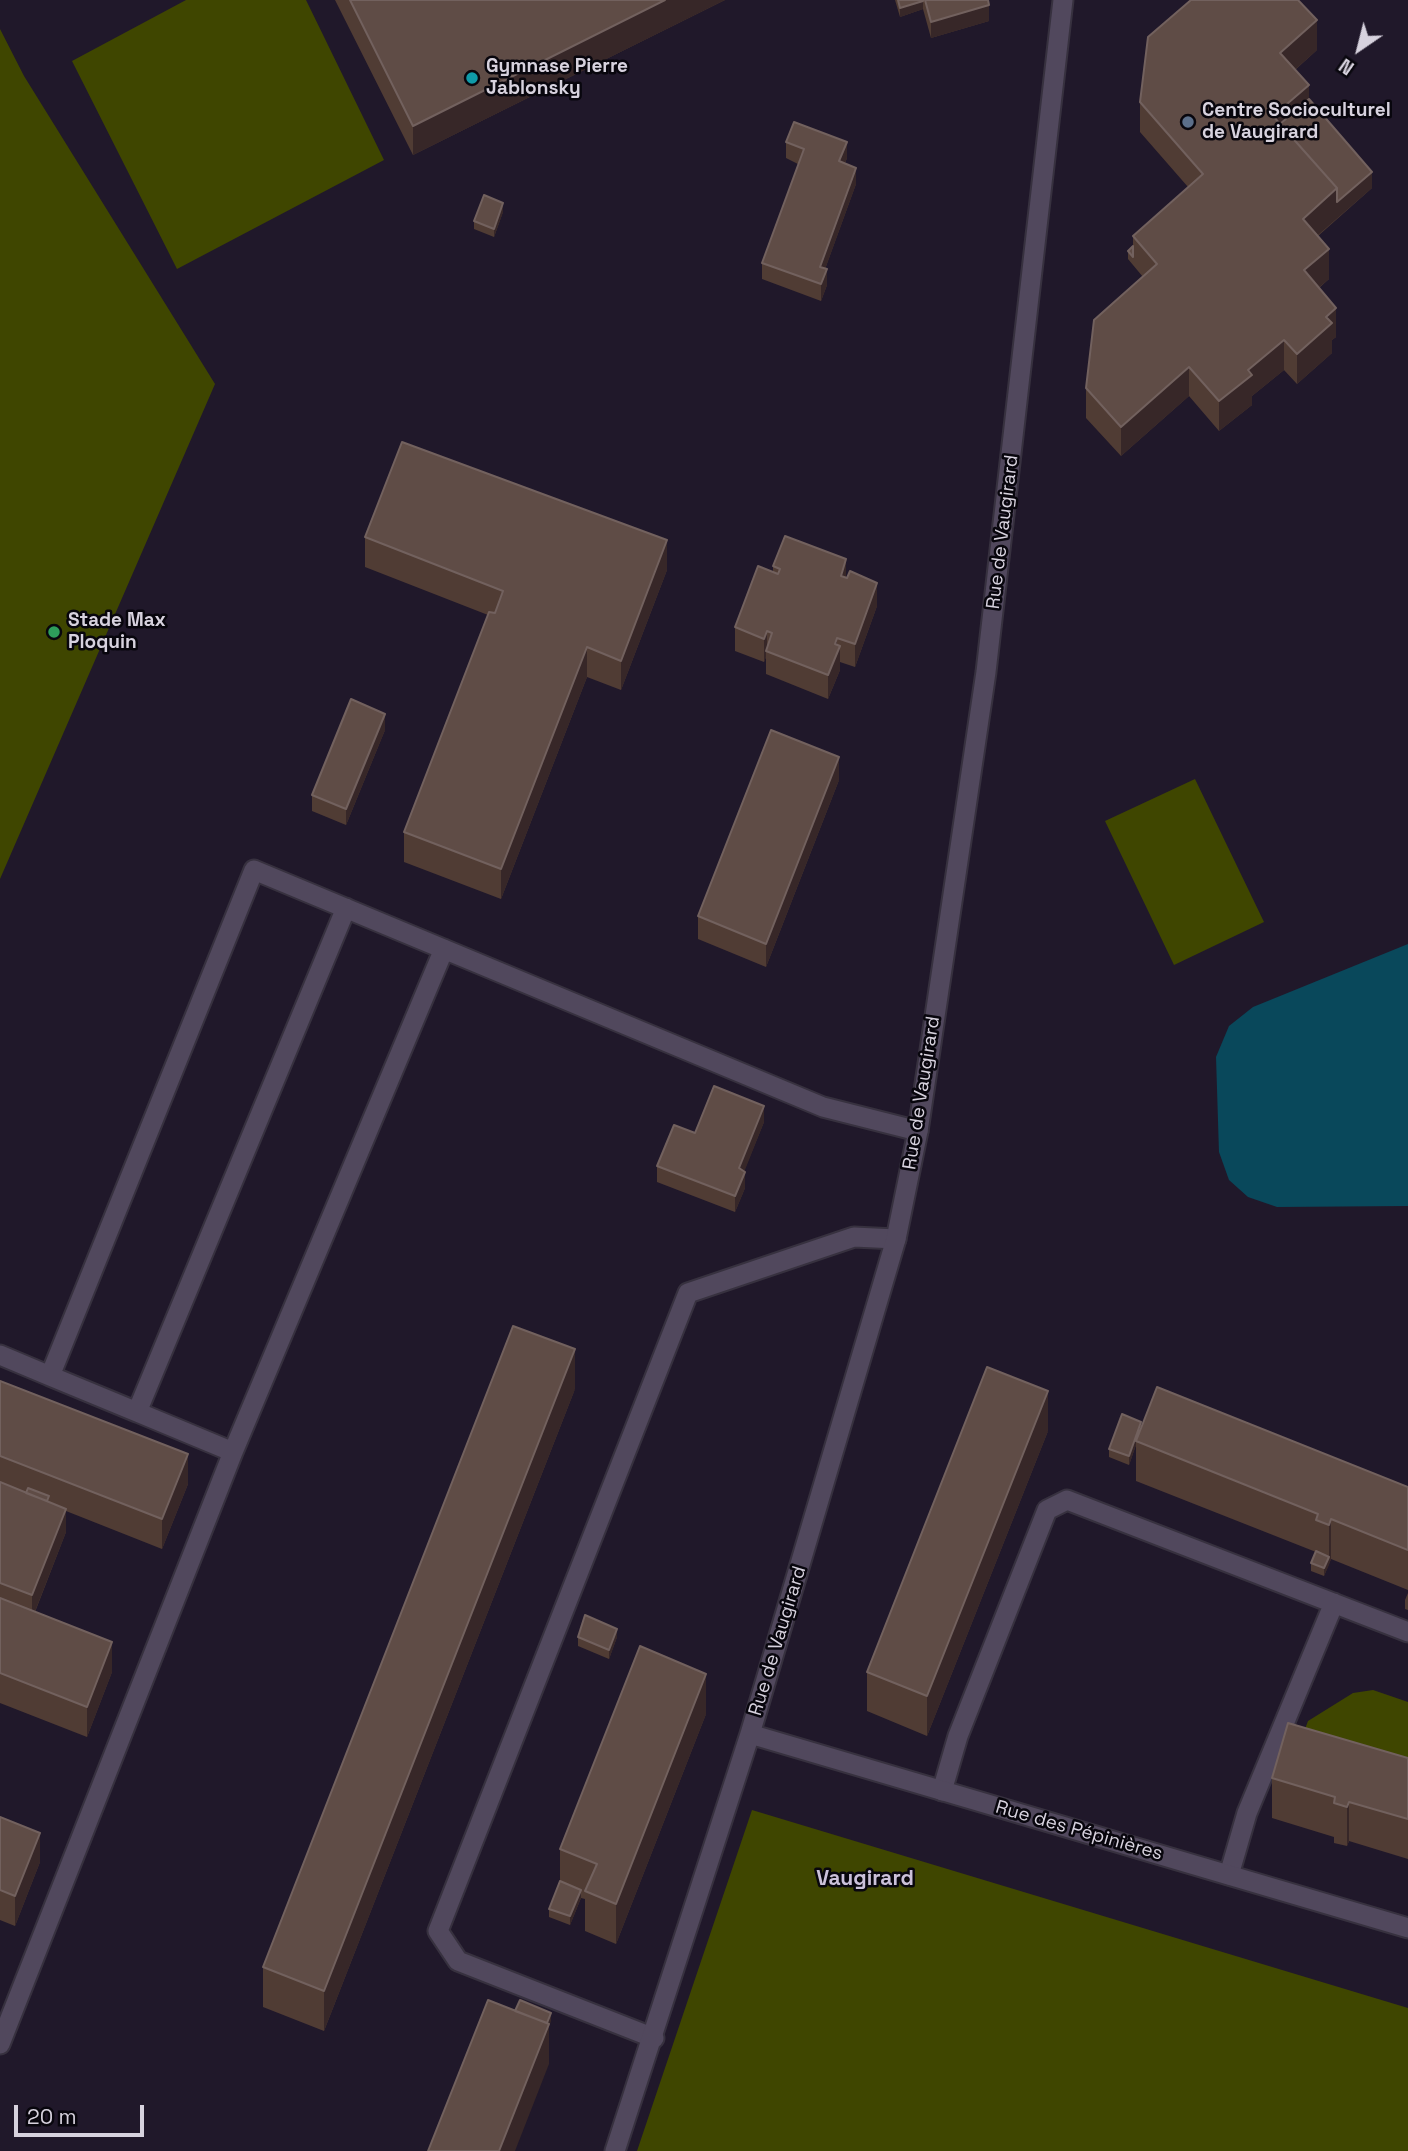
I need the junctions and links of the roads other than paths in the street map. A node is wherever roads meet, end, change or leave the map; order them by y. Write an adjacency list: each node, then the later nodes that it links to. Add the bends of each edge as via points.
1 (1063, 0): 4 (street, Rue de Vaugirard, via 988,658)
2 (346, 908): 3 (street); 7 (street, via 254,870); 8 (street)
3 (444, 949): 4 (street, via 824,1107); 9 (street)
4 (918, 1130): 5 (street, Rue de Vaugirard)
5 (896, 1239): 12 (street, Rue de Vaugirard); 16 (street, via 854,1237 688,1293 438,1931 458,1961)
6 (0, 1355): 7 (street)
7 (50, 1376): 8 (street)
8 (137, 1412): 9 (street)
9 (233, 1452): 17 (street)
10 (1334, 1603): 11 (street); 13 (street, via 1066,1500 1047,1510 958,1736); 14 (street, via 1247,1814)
11 (1408, 1632)
12 (750, 1734): 13 (street, Rue des Pépinières); 16 (street, Rue de Vaugirard)
13 (942, 1791): 14 (street, Rue des Pépinières)
14 (1229, 1875): 15 (street, Rue des Pépinières)
15 (1408, 1928)
16 (654, 2038): 18 (street, Rue de Vaugirard)
17 (0, 2044)
18 (615, 2151)

